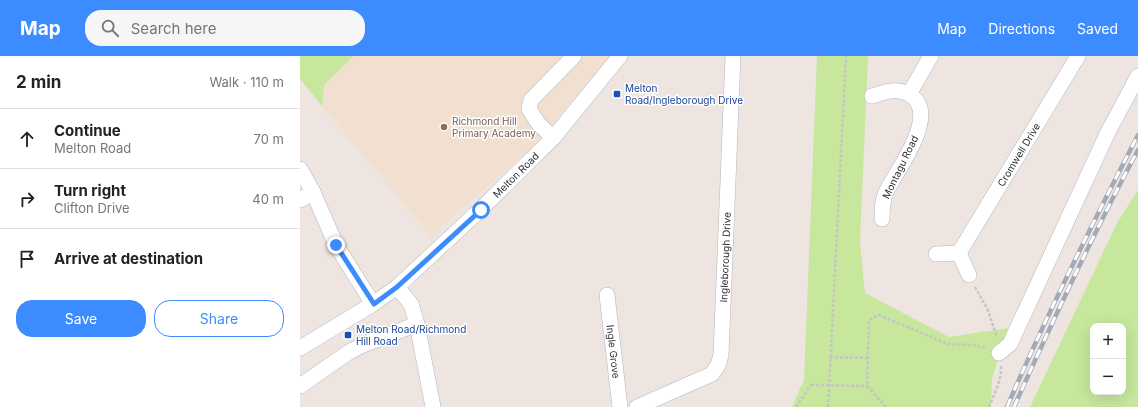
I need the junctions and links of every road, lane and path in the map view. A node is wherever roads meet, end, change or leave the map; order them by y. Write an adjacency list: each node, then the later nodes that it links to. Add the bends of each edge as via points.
1 (574, 56): 10 (street, via 531,100 529,109)
2 (620, 56): 10 (street, Melton Road)
3 (733, 56): 30 (street, Ingleborough Drive, via 721,347 718,365 712,374)
4 (846, 56): 24 (path)
5 (931, 56): 8 (street)
6 (1078, 56): 15 (street, Cromwell Drive)
7 (1138, 76): 23 (street, via 1108,132 1010,344)
8 (909, 94): 9 (street, via 895,90); 14 (street, Montagu Road, via 918,105 919,129 905,161 886,193 882,203)
9 (872, 96)
10 (553, 138): 18 (street, Melton Road, via 481,210)
11 (300, 169): 12 (street)
12 (313, 192): 13 (street); 20 (street, via 336,245)
13 (300, 200)
14 (882, 219)
15 (959, 253): 16 (street); 17 (street)
16 (936, 254)
17 (969, 275)
18 (397, 287): 20 (street, Melton Road); 21 (street, via 411,304)
19 (607, 295): 29 (street, Ingle Grove)
20 (374, 304): 22 (street, Melton Road)
21 (417, 324): 26 (street, via 363,345); 28 (street)
22 (300, 348)
23 (996, 352): 25 (path, via 973,345 948,344 879,315 869,320)
24 (830, 356): 25 (path); 32 (path)
25 (868, 358): 27 (path)
26 (300, 386)
27 (867, 386): 31 (path, bridge, via 811,385); 33 (path)
28 (433, 407)
29 (620, 407)
30 (637, 407)
31 (796, 407)
32 (828, 407)
33 (886, 407)

